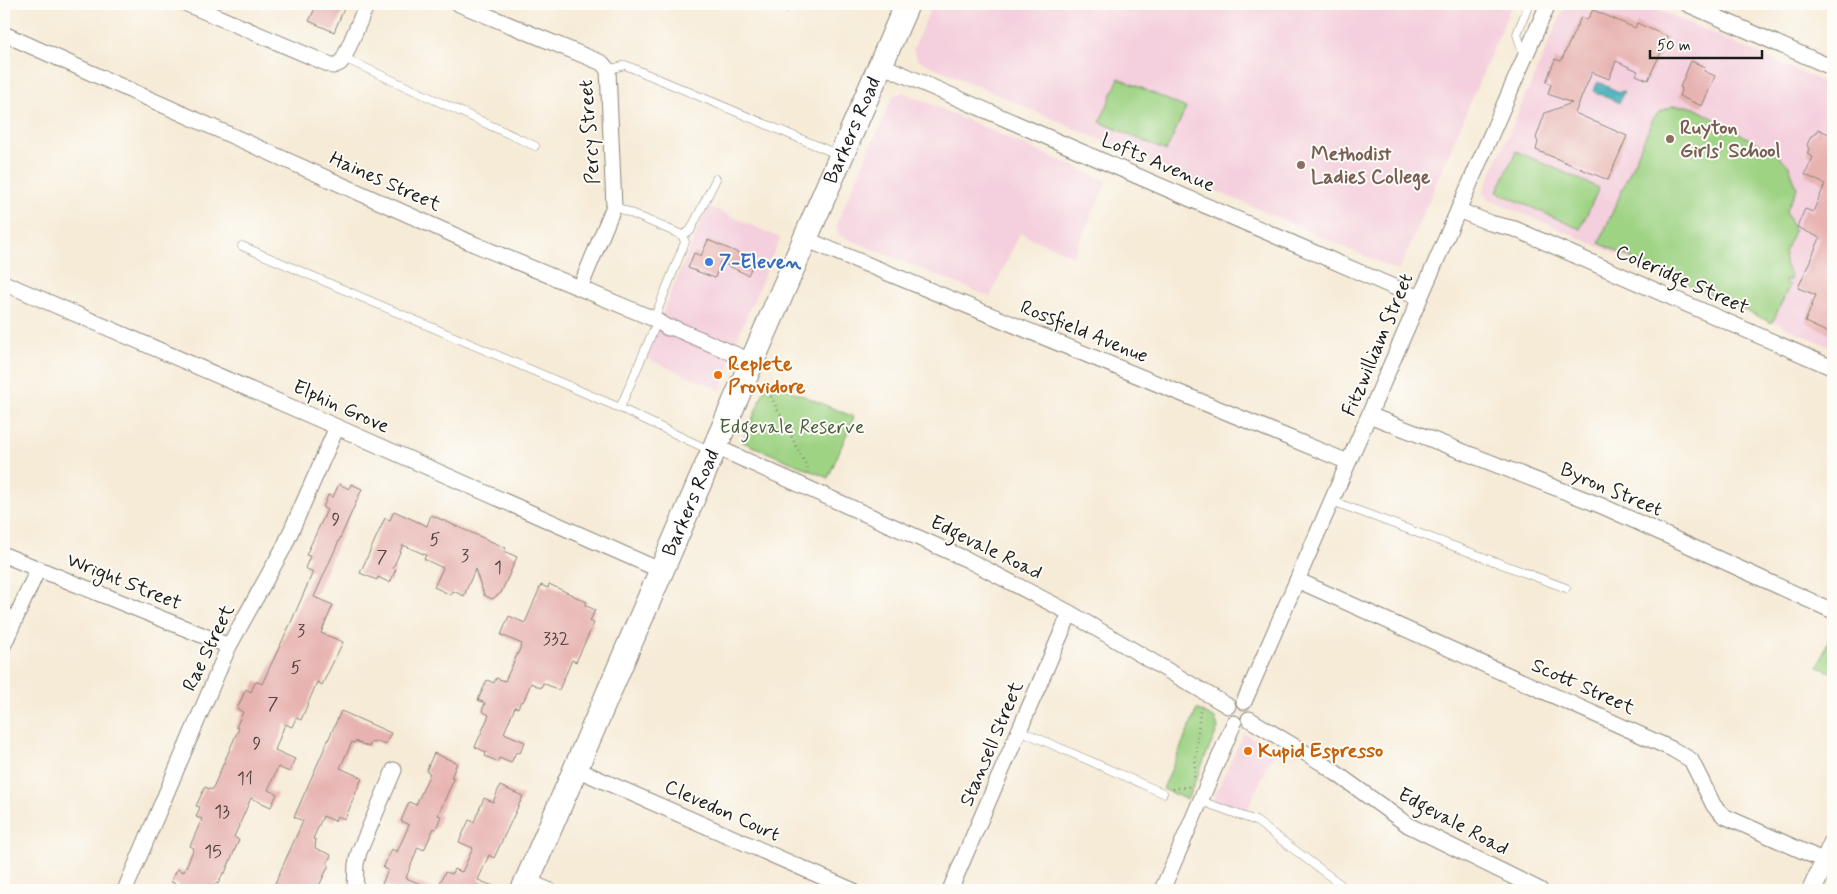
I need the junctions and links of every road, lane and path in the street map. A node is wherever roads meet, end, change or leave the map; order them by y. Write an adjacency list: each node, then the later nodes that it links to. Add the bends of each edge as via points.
1 (188, 4): 10 (street, via 333,66)
2 (367, 4): 10 (street)
3 (459, 4): 13 (street, Percy Street, via 602,63)
4 (907, 4): 11 (main road, Barkers Road)
5 (1529, 4): 9 (lane, via 1517,34)
6 (1548, 4): 9 (street, Fitzwilliam Street)
7 (1687, 4): 12 (street)
8 (4, 34): 23 (street, Haines Street, via 474,244)
9 (1524, 58): 17 (street, Fitzwilliam Street)
10 (342, 61): 14 (lane)
11 (881, 65): 15 (main road, Barkers Road); 24 (street, Lofts Avenue)
12 (1833, 68)
13 (608, 70): 15 (lane, via 625,65); 18 (street, Percy Street)
14 (535, 146)
15 (841, 156): 20 (main road, Barkers Road)
16 (716, 179): 19 (lane, via 690,231)
17 (1460, 205): 24 (street, Fitzwilliam Street); 27 (street, Coleridge Street, via 1495,215 1515,229)
18 (614, 206): 19 (lane); 23 (street, Percy Street)
19 (682, 235): 25 (lane, via 685,242)
20 (805, 239): 26 (main road, Barkers Road); 32 (street, Rossfield Avenue)
21 (242, 246): 28 (lane)
22 (4, 283): 30 (street, Elphin Grove)
23 (580, 288): 25 (street, Haines Street)
24 (1420, 298): 29 (street, Fitzwilliam Street)
25 (655, 321): 26 (street, Haines Street); 28 (lane)
26 (752, 362): 31 (main road, Barkers Road); 33 (path)
27 (1833, 368)
28 (620, 408): 31 (lane)
29 (1369, 415): 32 (street, Fitzwilliam Street); 40 (street, Byron Street, via 1602,506)
30 (337, 427): 37 (street, Elphin Grove); 43 (street, Rae Street, via 284,547)
31 (714, 449): 33 (street, Edgevale Road); 37 (main road, Barkers Road)
32 (1348, 462): 34 (street, Fitzwilliam Street)
33 (820, 492): 41 (street, Edgevale Road, via 968,560)
34 (1332, 501): 38 (street, Fitzwilliam Street); 39 (lane)
35 (4, 554): 36 (street, Wright Street)
36 (38, 569): 42 (street); 43 (street, Wright Street)
37 (662, 571): 49 (main road, Barkers Road)
38 (1297, 580): 44 (street, Fitzwilliam Street); 56 (street, Scott Street, via 1672,749 1691,760 1714,806 1724,816)
39 (1566, 588)
40 (1833, 611)
41 (1070, 613): 45 (street, Edgevale Road); 48 (street, Stansell Street)
42 (4, 644)
43 (229, 646): 60 (street, Rae Street)
44 (1244, 702): 45 (street, via 1234,701); 47 (street, via 1250,708)
45 (1228, 706): 47 (street, via 1228,718)
46 (1200, 711): 51 (path)
47 (1241, 721): 54 (street); 64 (street, Edgevale Road, via 1322,763 1408,826)
48 (1019, 730): 53 (lane); 61 (street, Stansell Street)
49 (576, 769): 58 (main road, Barkers Road); 59 (street, Clevedon Court)
50 (394, 770): 57 (street, via 359,852)
51 (1194, 777)
52 (1193, 786): 53 (path)
53 (1163, 793)
54 (1201, 801): 62 (street); 63 (lane, via 1256,821)
55 (1833, 843): 56 (street)
56 (1825, 862): 65 (street)
57 (356, 887)
58 (533, 887)
59 (846, 889)
60 (125, 890)
61 (950, 890)
62 (1162, 890)
63 (1348, 890)
64 (1540, 890)
65 (1812, 890)

